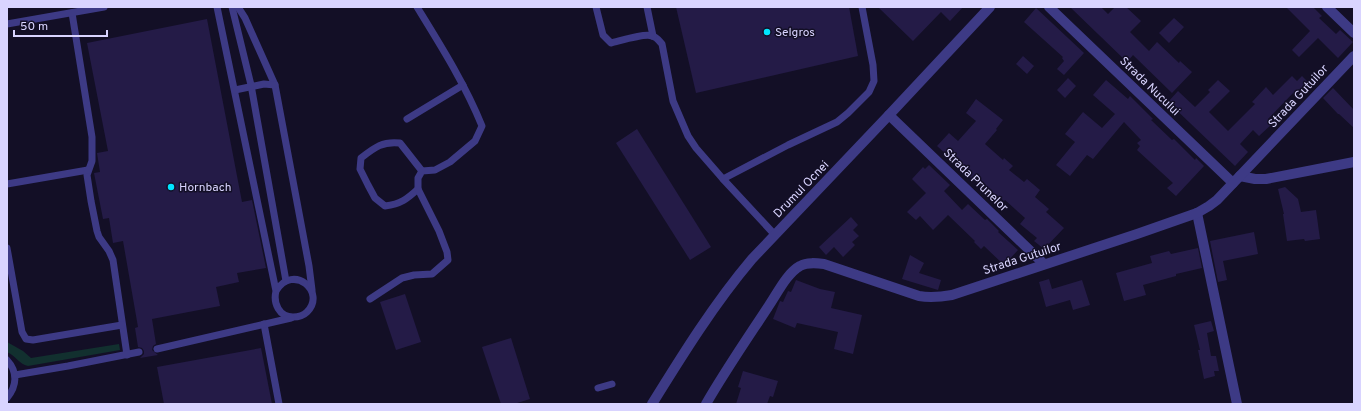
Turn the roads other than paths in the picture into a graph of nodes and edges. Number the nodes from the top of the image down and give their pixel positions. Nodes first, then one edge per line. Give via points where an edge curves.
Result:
1 (104, 7) edge
2 (217, 7) edge
3 (232, 7) edge
4 (238, 7) edge
5 (417, 7) edge
6 (596, 7) edge
7 (647, 7) edge
8 (862, 7) edge
9 (990, 7) edge
10 (1049, 7) edge
11 (1327, 7) edge
12 (72, 13) junction
13 (7, 24) edge
14 (1354, 33) edge
15 (653, 36) junction
16 (1354, 56) edge
17 (275, 85) junction
18 (463, 85) junction
19 (252, 86) junction
20 (235, 90) junction
21 (890, 115) junction
22 (407, 119) dead end
23 (1354, 162) edge
24 (88, 170) junction
25 (422, 171) junction
26 (723, 179) junction
27 (1237, 180) junction
28 (7, 184) edge
29 (418, 189) junction
30 (1197, 213) junction
31 (775, 235) junction
32 (7, 248) edge
33 (1044, 264) junction
34 (286, 281) junction
35 (276, 291) junction
36 (312, 292) junction
37 (370, 299) dead end
38 (292, 318) junction
39 (266, 323) junction
40 (122, 325) junction
41 (157, 349) dead end
42 (139, 352) dead end
43 (127, 355) junction
44 (7, 360) edge
45 (15, 375) junction
46 (612, 384) dead end
47 (598, 388) dead end
48 (7, 398) edge
49 (279, 404) edge
50 (652, 404) edge
51 (706, 404) edge
52 (1237, 404) edge

1 - 12 lane
2 - 20 lane
3 - 19 lane
4 - 17 lane
5 - 18 lane
6 - 15 lane via 603,35 611,43 645,35
7 - 15 lane
8 - 26 lane via 873,65 874,81 869,92 837,122
9 - 21 street, Drumul Ocnei
10 - 27 street, Strada Nucului
11 - 14 street
12 - 13 lane
12 - 24 lane via 92,137 92,161
15 - 26 lane via 662,44 673,101 688,136
16 - 27 street, Strada Gutuilor
17 - 19 lane
17 - 36 lane
18 - 22 lane
18 - 25 lane via 482,126 475,141 450,162 435,170
19 - 20 lane
19 - 34 lane
20 - 35 lane
21 - 31 street, Drumul Ocnei
21 - 33 street, Strada Prunelor
23 - 27 street via 1266,179
24 - 28 lane
24 - 40 lane via 95,226 111,256
25 - 29 lane via 418,178
25 - 29 lane via 400,144 389,142 374,148 361,158 360,169 375,198 385,206 396,205
26 - 31 lane
27 - 30 street, Strada Gutuilor via 1209,206
29 - 37 lane via 439,231 448,260 432,274 402,278
30 - 33 street, Strada Gutuilor
30 - 52 street
31 - 50 street, Drumul Ocnei via 731,285 696,333
32 - 40 lane via 22,332 26,339
33 - 51 street, Strada Gutuilor via 952,295 931,298 824,264 808,263 800,266 784,283
34 - 35 lane
34 - 36 lane via 296,279 308,286
35 - 38 lane via 274,298 278,310
36 - 38 lane via 312,305 309,310
38 - 39 lane
39 - 41 lane
39 - 49 lane
40 - 43 lane
42 - 43 lane
43 - 45 lane
44 - 45 lane
45 - 48 lane via 14,387
46 - 47 lane

